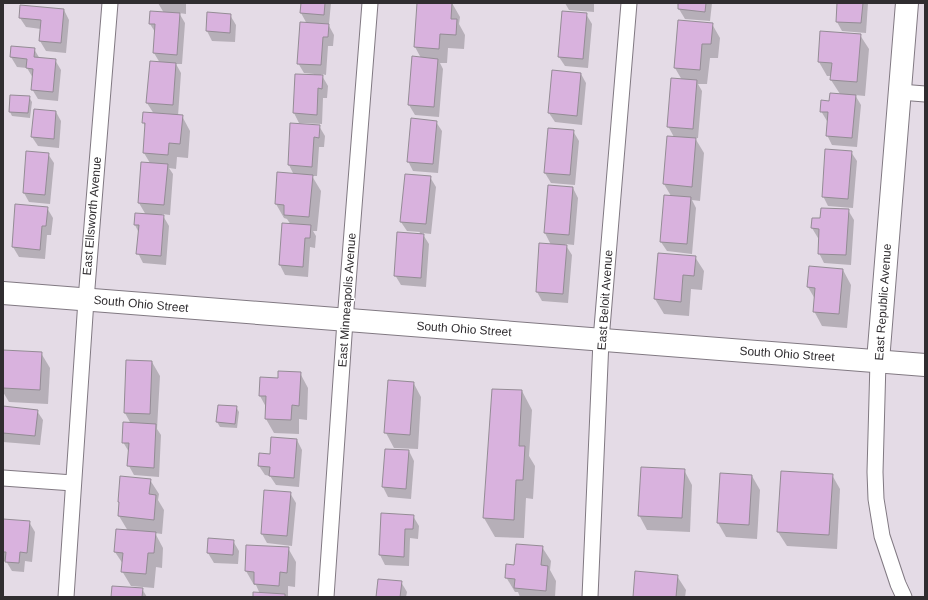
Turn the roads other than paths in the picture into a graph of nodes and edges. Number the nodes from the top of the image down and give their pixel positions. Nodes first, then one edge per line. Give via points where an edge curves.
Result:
1 (110, 3) edge
2 (370, 3) edge
3 (629, 3) edge
4 (907, 3) edge
5 (900, 92) junction
6 (925, 94) edge
7 (3, 293) edge
8 (86, 300) junction
9 (345, 320) junction
10 (601, 340) junction
11 (878, 361) junction
12 (925, 365) edge
13 (3, 478) edge
14 (73, 483) junction
15 (66, 597) edge
16 (326, 597) edge
17 (590, 597) edge
18 (904, 597) edge

1 - 8 street, East Ellsworth Avenue
2 - 9 street, East Minneapolis Avenue
3 - 10 street, East Beloit Avenue
4 - 5 main road, East Republic Avenue
5 - 6 street
5 - 11 main road, East Republic Avenue
7 - 8 main road, South Ohio Street
8 - 9 main road, South Ohio Street
8 - 14 street, East Ellsworth Avenue
9 - 10 main road, South Ohio Street
9 - 16 street, East Minneapolis Avenue
10 - 11 main road, South Ohio Street
10 - 17 street, East Beloit Avenue
11 - 12 main road, South Ohio Street
11 - 18 street, East Republic Avenue via 876,499 882,536
13 - 14 street
14 - 15 street, East Ellsworth Avenue

